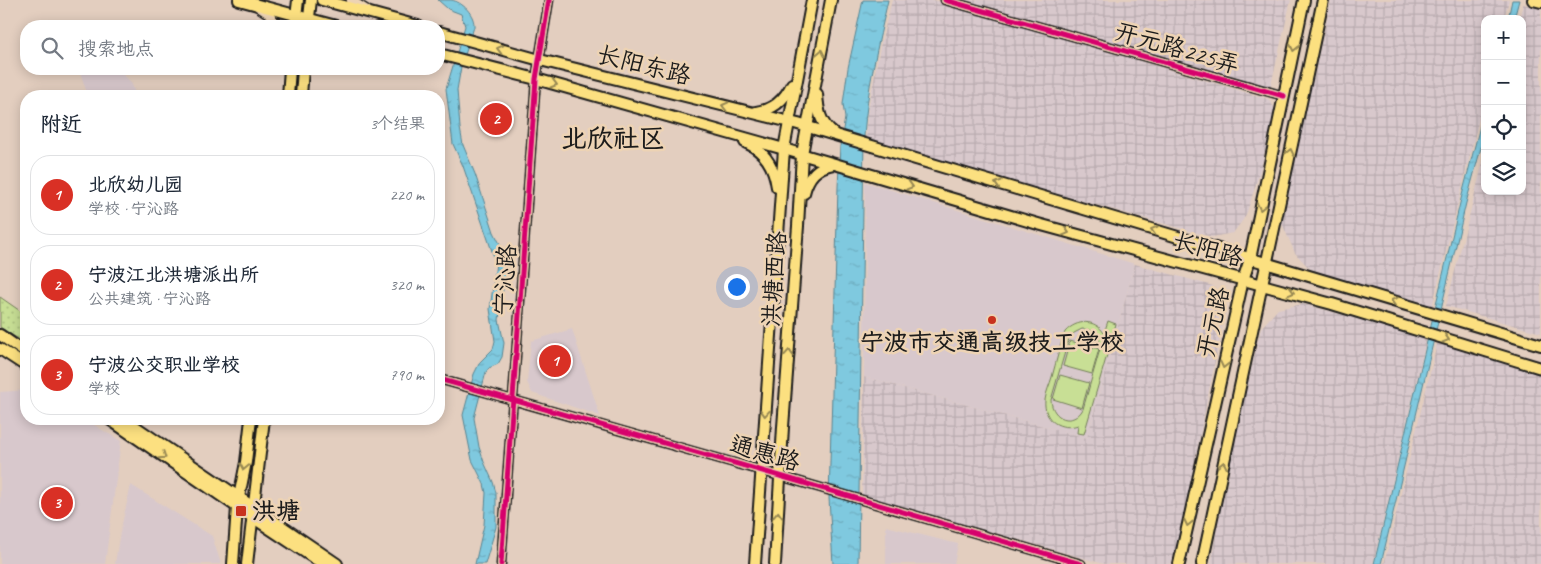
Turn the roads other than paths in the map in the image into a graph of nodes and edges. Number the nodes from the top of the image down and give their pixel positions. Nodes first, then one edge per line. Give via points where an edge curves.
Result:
1 (239, 0) edge
2 (298, 0) edge
3 (311, 0) edge
4 (322, 0) edge
5 (351, 0) edge
6 (549, 0) edge
7 (812, 0) edge
8 (831, 0) edge
9 (945, 0) edge
10 (1304, 0) edge
11 (1323, 0) edge
12 (1533, 0) edge
13 (1541, 2) edge
14 (252, 4) junction
15 (372, 14) junction
16 (296, 15) junction
17 (274, 20) edge
18 (296, 20) edge
19 (304, 20) edge
20 (308, 20) edge
21 (395, 20) edge
22 (445, 34) edge
23 (445, 56) edge
24 (540, 60) junction
25 (798, 72) junction
26 (290, 75) edge
27 (303, 75) edge
28 (817, 75) junction
29 (536, 79) junction
30 (288, 90) edge
31 (301, 90) edge
32 (1284, 96) junction
33 (751, 112) junction
34 (788, 122) junction
35 (807, 127) junction
36 (714, 129) junction
37 (838, 136) junction
38 (784, 149) junction
39 (802, 154) junction
40 (836, 164) junction
41 (779, 211) junction
42 (799, 214) junction
43 (1250, 259) junction
44 (1265, 263) junction
45 (1243, 280) junction
46 (1261, 284) junction
47 (0, 335) edge
48 (1541, 345) edge
49 (0, 349) edge
50 (20, 349) edge
51 (20, 362) edge
52 (1541, 368) edge
53 (445, 381) edge
54 (514, 399) junction
55 (118, 425) edge
56 (132, 425) edge
57 (250, 425) edge
58 (263, 425) edge
59 (761, 470) junction
60 (780, 476) junction
61 (238, 502) junction
62 (252, 512) junction
63 (232, 564) edge
64 (247, 564) edge
65 (323, 564) edge
66 (337, 564) edge
67 (501, 564) edge
68 (755, 564) edge
69 (775, 564) edge
70 (1080, 564) edge
71 (1179, 564) edge
72 (1202, 564) edge

1 - 14 main road
2 - 16 main road
3 - 20 main road
4 - 15 main road
5 - 15 street
6 - 24 street, 宁沁路
7 - 25 main road, 洪塘西路
28 -> 8 main road, 洪塘西路
9 - 32 street, 开元路225弄
10 -> 32 main road, 开元路
44 -> 11 main road, 开元路
12 - 13 main road
14 - 16 main road
14 - 17 street
15 - 21 main road
16 - 18 main road
16 - 19 main road
24 -> 22 main road, 长阳东路
23 - 29 main road, 长阳东路
24 - 29 street, 宁沁路
33 -> 24 main road, 长阳东路
25 - 33 main road via 783,99 767,110
25 - 34 main road, 洪塘西路
26 - 30 main road
27 - 31 main road
28 - 35 main road, 洪塘西路
28 - 37 main road via 820,116 826,128
29 -> 36 main road, 长阳东路
29 - 54 street, 宁沁路
32 -> 43 main road, 开元路
33 - 34 main road, 长阳东路
34 - 35 main road, 长阳东路
34 - 38 main road, 洪塘西路
35 - 37 main road, 长阳东路
35 - 39 main road, 洪塘西路
36 - 38 main road, 长阳东路
36 - 41 main road via 749,144 766,156 775,176
43 -> 37 main road, 长阳路
38 - 39 main road, 长阳东路
38 - 41 main road, 洪塘西路
39 - 40 main road, 长阳东路
39 - 42 main road, 洪塘西路
40 - 42 main road via 819,168 809,178
40 -> 45 main road, 长阳路
41 -> 59 main road, 洪塘西路
60 -> 42 main road, 洪塘西路
43 - 44 main road, 长阳路
43 - 45 main road, 开元路
44 - 46 main road, 开元路
48 -> 44 main road, 长阳路
45 - 46 main road, 长阳路
45 -> 71 main road, 开元路
46 -> 52 main road, 长阳路
72 -> 46 main road, 开元路
47 - 50 main road
49 - 51 main road
53 - 54 street, 通惠路
54 - 59 street, 通惠路
54 - 67 street, 宁沁路
55 -> 61 main road
56 - 61 main road
57 -> 61 main road
58 - 62 main road
59 - 60 street, 通惠路
59 - 68 main road, 洪塘西路
69 -> 60 main road, 洪塘西路
60 - 70 street, 通惠路
61 - 62 main road
61 - 63 main road
62 - 64 main road
62 - 65 main road
62 - 66 main road

